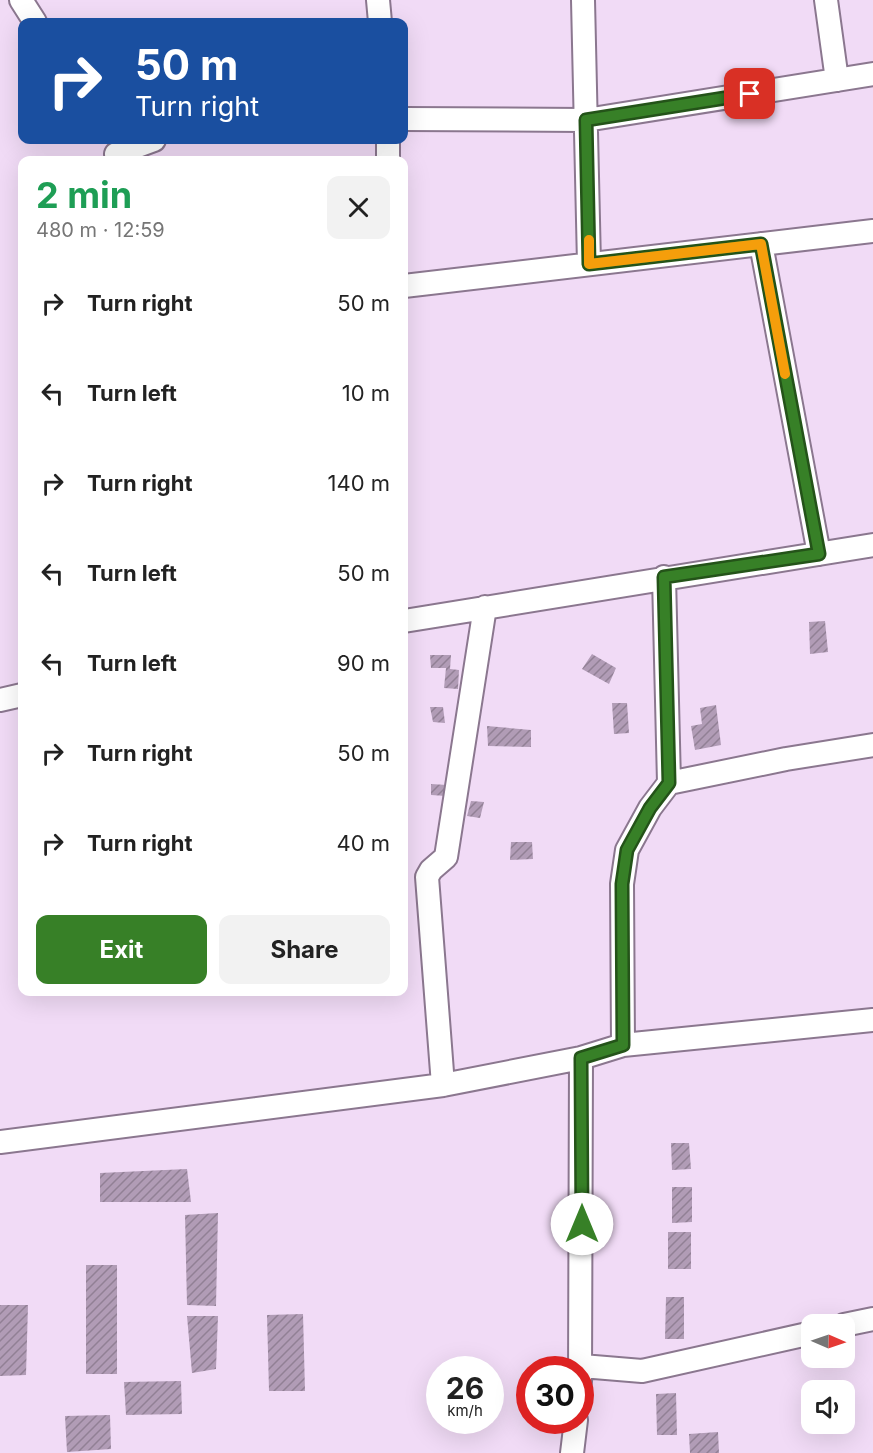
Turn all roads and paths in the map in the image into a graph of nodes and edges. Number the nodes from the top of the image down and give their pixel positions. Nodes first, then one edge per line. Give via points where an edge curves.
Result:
1 (21, 0) edge
2 (378, 0) edge
3 (583, 0) edge
4 (826, 0) edge
5 (32, 18) edge
6 (380, 18) edge
7 (873, 74) edge
8 (837, 80) junction
9 (408, 118) edge
10 (586, 120) junction
11 (141, 144) edge
12 (115, 152) edge
13 (873, 231) edge
14 (761, 244) junction
15 (589, 264) junction
16 (408, 286) edge
17 (873, 545) edge
18 (819, 554) junction
19 (664, 577) junction
20 (485, 608) junction
21 (408, 620) edge
22 (18, 696) edge
23 (0, 700) edge
24 (873, 745) edge
25 (669, 783) junction
26 (873, 1020) edge
27 (623, 1045) junction
28 (581, 1058) junction
29 (443, 1085) junction
30 (0, 1142) edge
31 (873, 1319) edge
32 (855, 1323) edge
33 (801, 1335) edge
34 (581, 1356) edge
35 (594, 1373) edge
36 (574, 1434) edge
37 (572, 1453) edge

1 - 5 street
2 - 6 street
3 - 10 street
4 - 8 street
7 - 8 street
8 - 10 street
9 - 10 street
10 - 15 street
11 - 12 street
13 - 14 street
14 - 15 street
14 - 18 street
15 - 16 street
17 - 18 street
18 - 19 street
19 - 20 street
19 - 25 street
20 - 21 street
20 - 29 street via 446,858 427,878
22 - 23 street
24 - 25 street
25 - 27 street via 627,850 622,884
26 - 27 street
27 - 28 street
28 - 29 street
28 - 34 street
29 - 30 street
31 - 32 street
33 - 35 street via 642,1371
36 - 37 street

